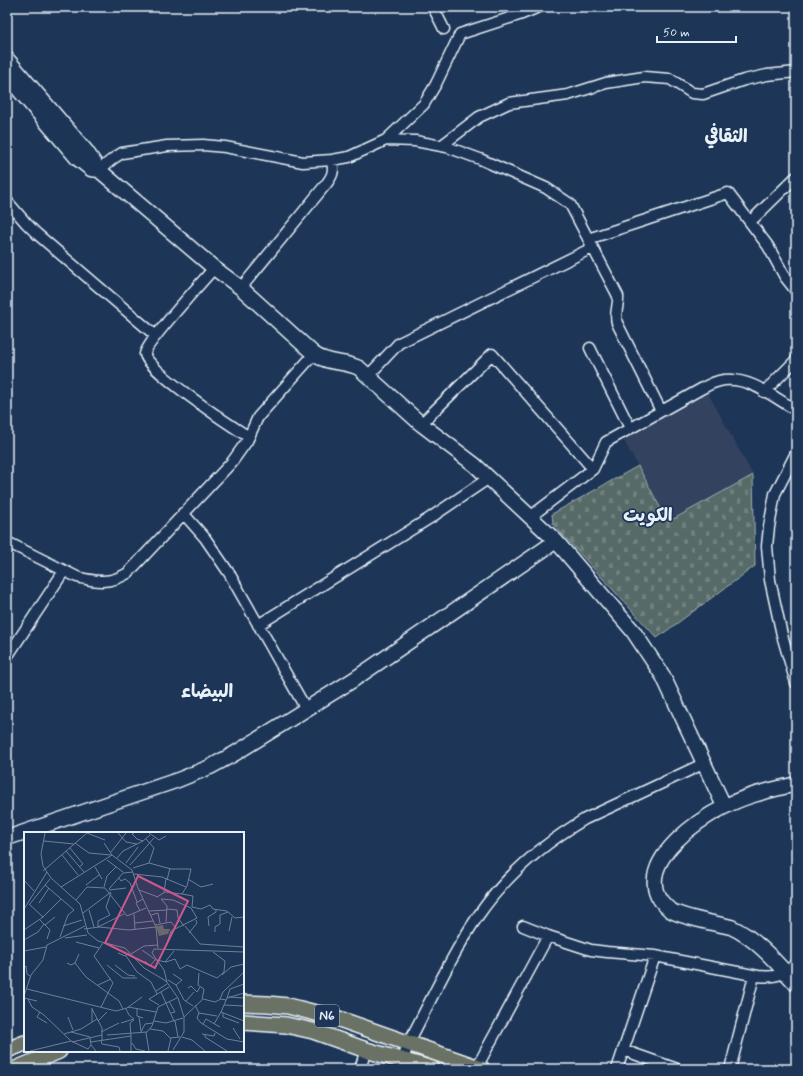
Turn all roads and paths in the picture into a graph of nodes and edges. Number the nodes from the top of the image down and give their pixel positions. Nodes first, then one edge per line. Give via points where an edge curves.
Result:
1 (433, 7) edge
2 (539, 7) edge
3 (444, 29) dead end
4 (7, 59) edge
5 (796, 72) edge
6 (7, 76) edge
7 (386, 140) junction
8 (441, 146) junction
9 (332, 160) junction
10 (99, 170) junction
11 (796, 177) edge
12 (7, 201) edge
13 (750, 222) junction
14 (590, 244) junction
15 (214, 268) junction
16 (241, 288) junction
17 (796, 291) edge
18 (156, 336) junction
19 (590, 348) dead end
20 (314, 354) junction
21 (796, 360) edge
22 (368, 376) junction
23 (764, 392) junction
24 (796, 410) edge
25 (661, 411) junction
26 (421, 424) junction
27 (630, 428) junction
28 (249, 437) junction
29 (796, 453) edge
30 (593, 469) junction
31 (489, 478) junction
32 (183, 513) junction
33 (530, 517) junction
34 (7, 542) edge
35 (556, 542) junction
36 (64, 571) junction
37 (258, 625) junction
38 (7, 657) edge
39 (796, 682) edge
40 (306, 709) junction
41 (705, 763) junction
42 (796, 784) edge
43 (724, 806) junction
44 (24, 832) edge
45 (24, 832) edge
46 (7, 838) edge
47 (523, 926) dead end
48 (548, 936) junction
49 (655, 956) junction
50 (791, 968) edge
51 (754, 976) junction
52 (796, 984) edge
53 (244, 1003) edge
54 (244, 1022) edge
55 (24, 1043) edge
56 (408, 1044) junction
57 (7, 1050) edge
58 (366, 1050) junction
59 (623, 1050) junction
60 (57, 1052) edge
61 (403, 1060) junction
62 (479, 1068) edge
63 (16, 1069) edge
64 (360, 1069) edge
65 (432, 1069) edge
66 (617, 1069) edge
67 (677, 1069) edge
68 (730, 1069) edge

1 - 3 street
2 - 7 street via 460,34 424,104
4 - 10 street via 86,151
5 - 8 street via 744,80 703,94 692,93 670,79 644,77 606,83 568,95 509,103 479,117
6 - 10 street via 77,158 91,168
7 - 8 street via 415,141
7 - 9 street via 349,157
8 - 14 street via 480,159 546,188 570,204
9 - 10 street via 303,162 225,147 167,146 122,153
9 - 16 street via 333,175
10 - 15 street
11 - 13 street
12 - 18 street via 37,234
13 - 14 street via 728,193
13 - 17 street
14 - 22 street via 399,344
14 - 25 street via 618,296 615,317 617,323
15 - 16 street
15 - 18 street
16 - 20 street
18 - 28 street via 144,355 152,366 192,398
19 - 27 street
20 - 22 street via 320,359 351,364
20 - 28 street via 264,409
21 - 23 street
22 - 26 street
23 - 24 street
23 - 25 street via 748,383 725,380 714,382
25 - 27 street
26 - 30 street via 492,354
26 - 31 street
27 - 30 street via 606,442
28 - 32 street via 232,462
29 - 39 street via 776,494 768,527 767,546 770,580
30 - 33 street
31 - 33 street
31 - 37 street via 430,518
32 - 36 street via 134,568 119,578 109,582 87,580
32 - 37 street via 205,538 229,573
33 - 35 street
34 - 36 street
35 - 40 street
35 - 41 street via 633,632 663,676
36 - 38 street
37 - 40 street
40 - 45 street via 234,754 195,773
41 - 43 street
41 - 56 street via 585,819 526,861 501,887 472,925
42 - 43 street
43 - 50 street via 685,833 661,859 654,879 658,896 671,910 679,914 741,931
44 - 46 street
47 - 48 street
48 - 49 street via 599,951
48 - 62 street
49 - 51 street
49 - 59 street
50 - 51 street via 778,976
50 - 52 street
51 - 68 street
53 - 56 main road, N6 via 288,1006 314,1012
54 - 58 main road, N6 via 286,1025 313,1031
55 - 57 main road
56 - 61 street
56 - 62 main road
58 - 61 main road, N6
58 - 64 street
59 - 66 street
59 - 67 street
60 - 63 main road
61 - 65 main road

